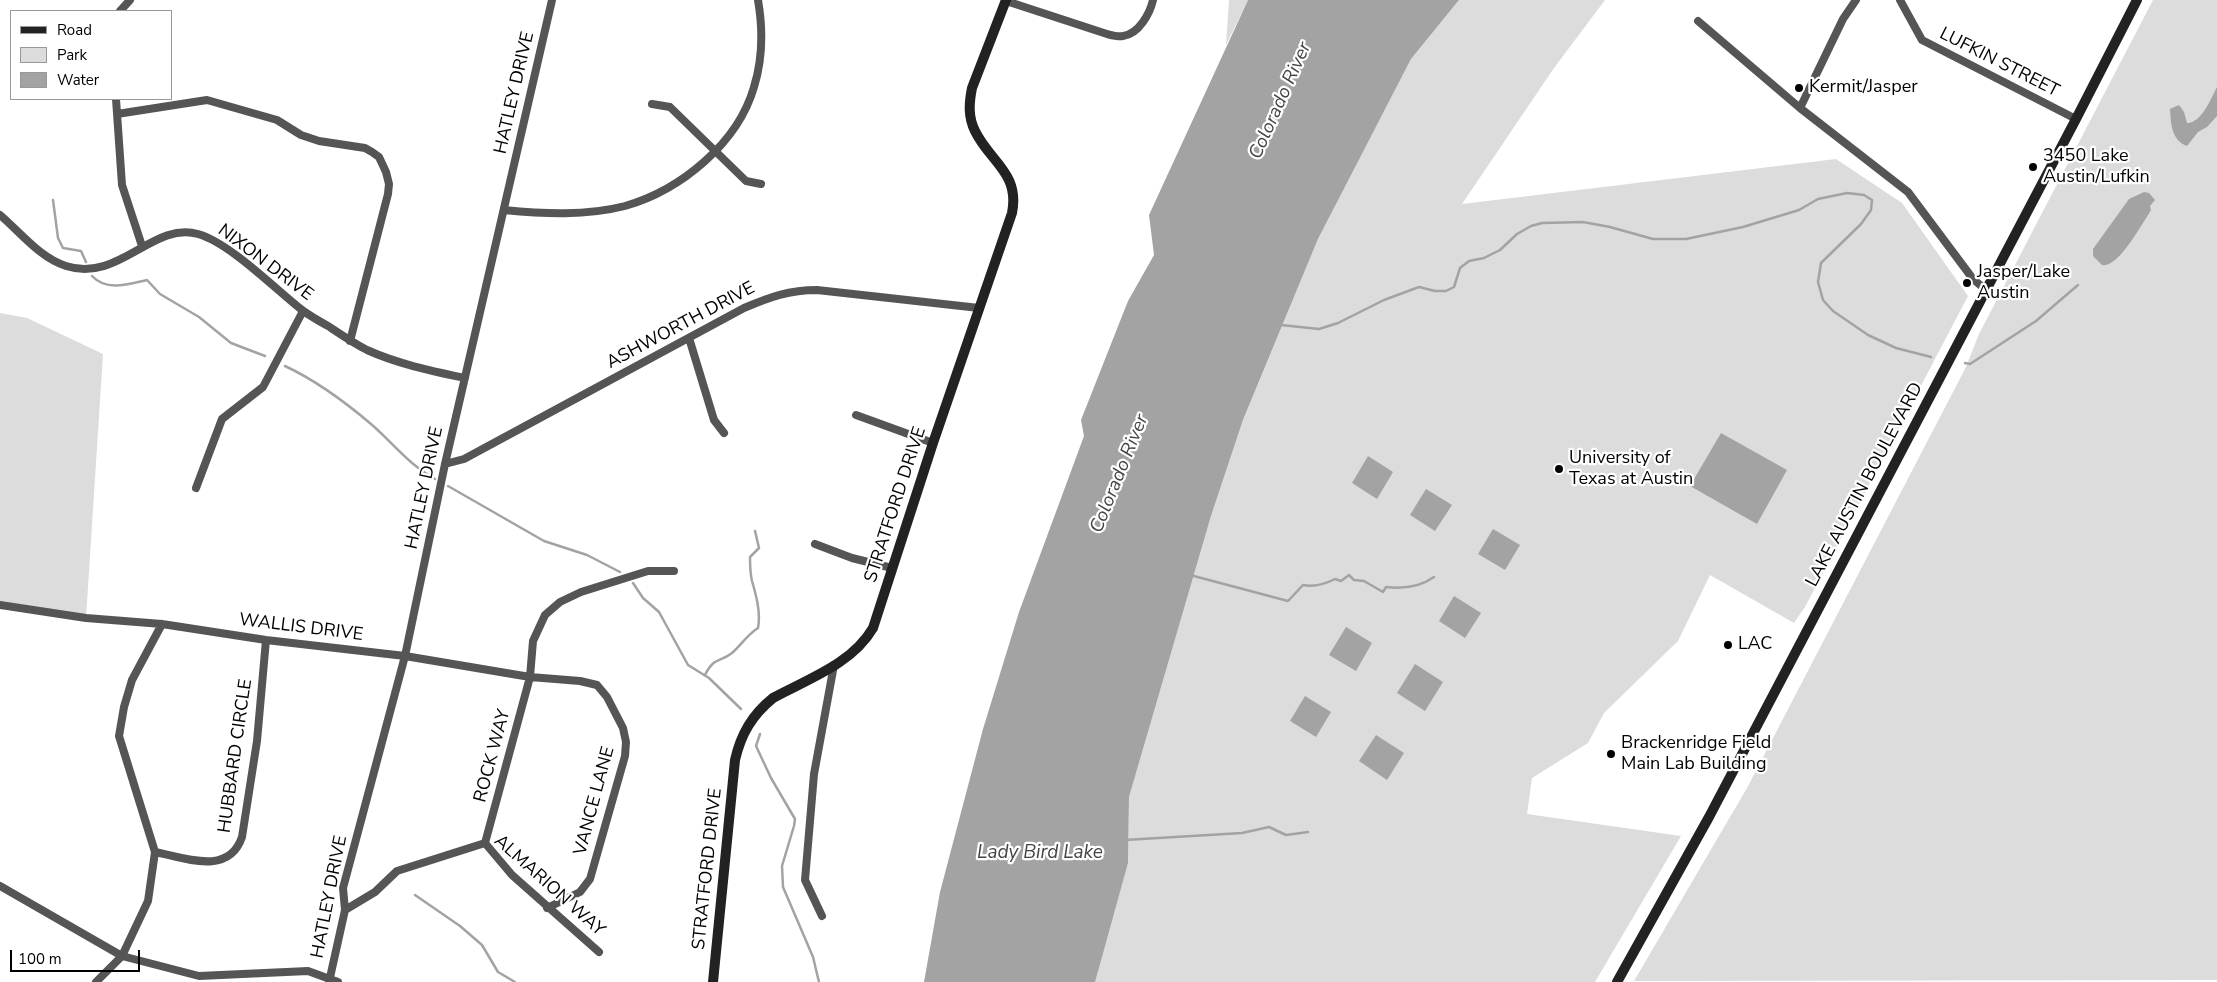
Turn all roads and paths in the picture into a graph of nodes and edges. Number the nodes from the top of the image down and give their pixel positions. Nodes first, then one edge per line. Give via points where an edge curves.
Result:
1 (130, 0) edge
2 (552, 0) edge
3 (758, 0) edge
4 (1153, 0) edge
5 (1856, 0) edge
6 (1900, 0) edge
7 (2137, 0) edge
8 (1006, 1) edge
9 (121, 10) edge
10 (1698, 21) dead end
11 (116, 100) edge
12 (652, 104) dead end
13 (1800, 108) junction
14 (117, 114) junction
15 (2076, 119) junction
16 (716, 151) junction
17 (761, 184) dead end
18 (504, 210) junction
19 (0, 216) edge
20 (142, 246) junction
21 (1986, 290) junction
22 (979, 308) junction
23 (303, 311) junction
24 (690, 338) junction
25 (350, 340) junction
26 (465, 378) junction
27 (856, 415) dead end
28 (724, 433) dead end
29 (933, 443) junction
30 (445, 464) junction
31 (196, 488) dead end
32 (815, 544) dead end
33 (892, 568) junction
34 (674, 571) dead end
35 (0, 605) edge
36 (162, 624) junction
37 (266, 640) junction
38 (404, 656) junction
39 (834, 665) junction
40 (530, 677) junction
41 (597, 685) joint
42 (485, 843) junction
43 (155, 852) junction
44 (0, 886) edge
45 (547, 908) junction
46 (344, 910) junction
47 (822, 916) dead end
48 (599, 952) dead end
49 (122, 956) junction
50 (329, 981) edge
51 (96, 982) edge
52 (338, 982) edge
53 (713, 982) edge
54 (1617, 982) edge

1 - 9 street
2 - 18 street, HATLEY DRIVE
3 - 16 street via 762,23 754,88 738,123
4 - 8 street via 1150,11 1133,31 1123,36 1107,34
5 - 13 street via 1843,19
6 - 15 street, LUFKIN STREET via 1922,40
7 - 15 street, LAKE AUSTIN BOULEVARD
8 - 22 street, STRATFORD DRIVE via 972,88 970,102 974,129 1004,170 1014,192 1012,213
10 - 13 street
11 - 14 street
12 - 16 street via 670,108
13 - 21 street via 1908,192 1971,277
14 - 20 street via 122,185
14 - 25 street via 207,100 277,120 301,135 319,141 365,148 379,157 389,184 388,194
15 - 21 street, LAKE AUSTIN BOULEVARD
16 - 17 street via 746,181
16 - 18 street via 685,177 660,192 626,205 595,212 542,214
18 - 26 street, HATLEY DRIVE
19 - 20 street, NIXON DRIVE via 42,253 66,266 92,270 119,262
20 - 23 street, NIXON DRIVE via 180,233 198,233 221,245
21 - 54 street, LAKE AUSTIN BOULEVARD via 1709,817
22 - 24 street, ASHWORTH DRIVE via 796,290 744,308
22 - 29 street, STRATFORD DRIVE
23 - 25 street, NIXON DRIVE
23 - 31 street via 263,387 222,419
24 - 28 street via 714,420
24 - 30 street, ASHWORTH DRIVE via 464,459
25 - 26 street, NIXON DRIVE via 410,366
26 - 30 street, HATLEY DRIVE
27 - 29 street
29 - 33 street, STRATFORD DRIVE
30 - 38 street, HATLEY DRIVE
32 - 33 street
33 - 39 street, STRATFORD DRIVE via 874,628 866,640
34 - 40 street, ROCK WAY via 648,571 580,592 560,602 545,615 534,641
35 - 36 street, WALLIS DRIVE via 86,618
36 - 37 street, WALLIS DRIVE
36 - 43 street via 132,680 119,736
37 - 38 street, WALLIS DRIVE
37 - 43 street, HUBBARD CIRCLE via 257,741 238,848 230,857 206,862
38 - 40 street, WALLIS DRIVE
38 - 46 street, HATLEY DRIVE via 343,888
39 - 47 street via 814,774 805,880
39 - 53 street, STRATFORD DRIVE via 773,698 755,715 741,738 735,760
40 - 41 street, WALLIS DRIVE
40 - 42 street, ROCK WAY
41 - 45 street, VANCE LANE via 623,728 625,756 590,879 580,892
42 - 45 street, ALMARION WAY via 512,875
42 - 46 street, ALMARION WAY via 397,871 375,892
43 - 49 street via 148,901
44 - 49 street
45 - 48 street, ALMARION WAY
46 - 50 street, HATLEY DRIVE
49 - 50 street via 199,976 308,971
49 - 51 street
50 - 52 street

